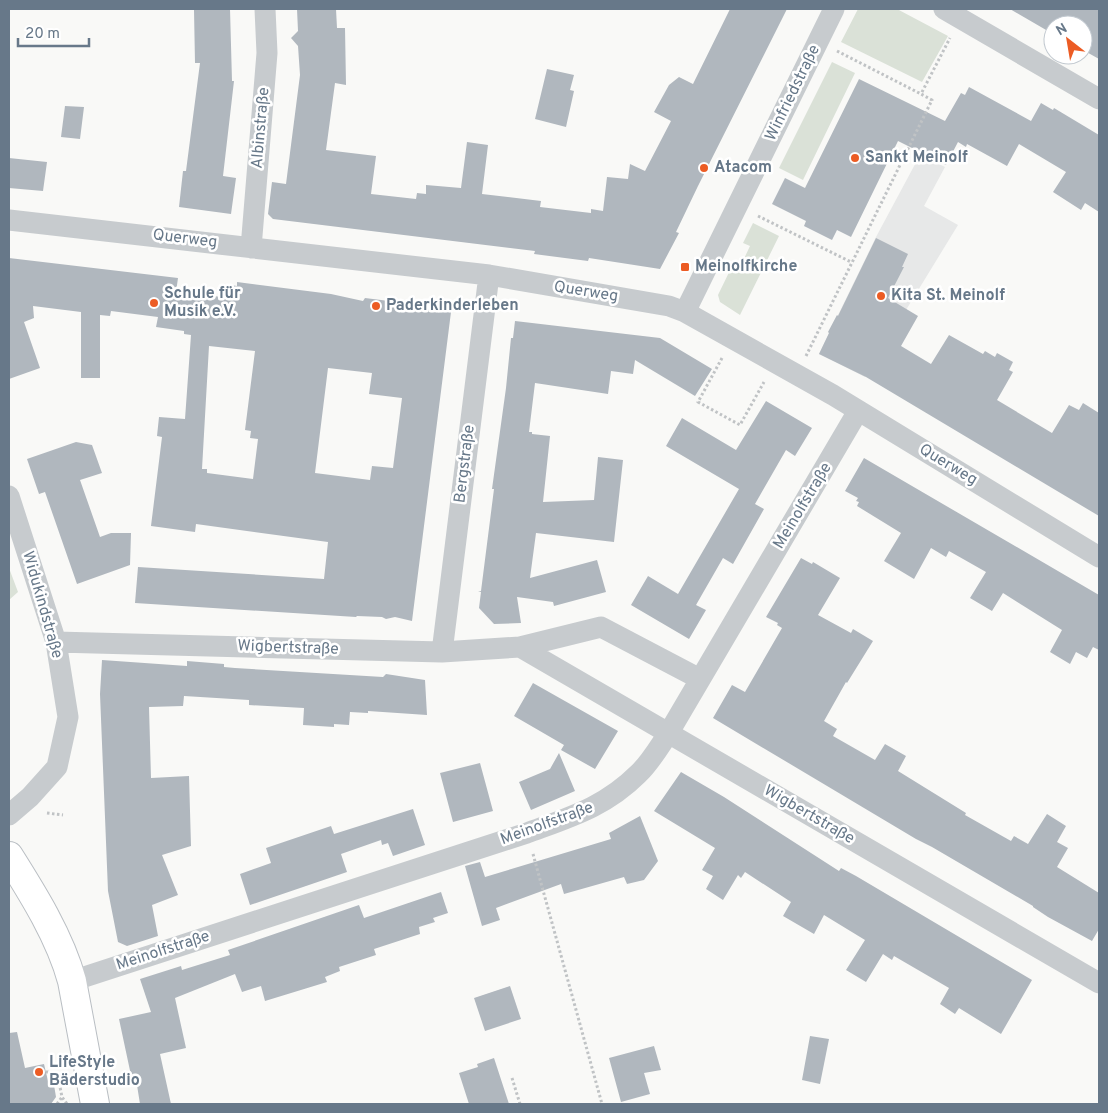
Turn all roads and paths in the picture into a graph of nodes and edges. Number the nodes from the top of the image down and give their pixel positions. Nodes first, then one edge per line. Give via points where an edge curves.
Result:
1 (266, 9) edge
2 (834, 9) edge
3 (944, 9) edge
4 (954, 30) dead end
5 (818, 42) junction
6 (921, 94) junction
7 (1099, 99) edge
8 (9, 220) edge
9 (780, 227) dead end
10 (251, 248) junction
11 (851, 262) junction
12 (489, 275) junction
13 (685, 312) junction
14 (727, 350) dead end
15 (803, 361) dead end
16 (768, 375) dead end
17 (858, 411) junction
18 (9, 496) edge
19 (1099, 557) edge
20 (56, 642) junction
21 (520, 647) junction
22 (442, 652) junction
23 (700, 679) junction
24 (668, 734) junction
25 (9, 815) edge
26 (527, 833) junction
27 (9, 856) edge
28 (72, 981) junction
29 (1099, 983) edge
30 (46, 1072) dead end
31 (512, 1078) dead end
32 (66, 1088) dead end
33 (61, 1089) junction
34 (55, 1090) dead end
35 (62, 1097) junction
36 (57, 1104) edge
37 (67, 1104) edge
38 (95, 1104) edge
39 (520, 1104) edge
40 (602, 1104) edge

1 - 10 street, Albinstraße via 267,52
2 - 5 street, Winfriedstraße
3 - 7 street
4 - 6 path
5 - 6 path
5 - 13 street, Winfriedstraße
6 - 11 path via 932,100
8 - 10 street, Querweg
9 - 11 path
10 - 12 street, Querweg
11 - 15 path
12 - 13 street, Querweg via 669,306
12 - 22 street, Bergstraße
13 - 17 street, Querweg
14 - 16 path via 698,402 740,425
17 - 19 street, Querweg
17 - 23 street, Meinolfstraße
18 - 20 street, Widukindstraße
20 - 22 street, Wigbertstraße
20 - 25 street, Widukindstraße via 68,717 57,767
21 - 22 street, Wigbertstraße
21 - 23 street, Wigbertstraße via 601,627
21 - 24 street, Wigbertstraße
23 - 24 street, Meinolfstraße
24 - 26 street, Meinolfstraße via 640,773 611,797 580,814
24 - 29 street, Wigbertstraße
26 - 28 street, Meinolfstraße
26 - 40 path
27 - 28 main road via 40,908 68,964
28 - 38 main road
30 - 33 path via 51,1072
31 - 39 path
32 - 33 path
33 - 34 path
33 - 35 path
35 - 36 path
35 - 37 path

